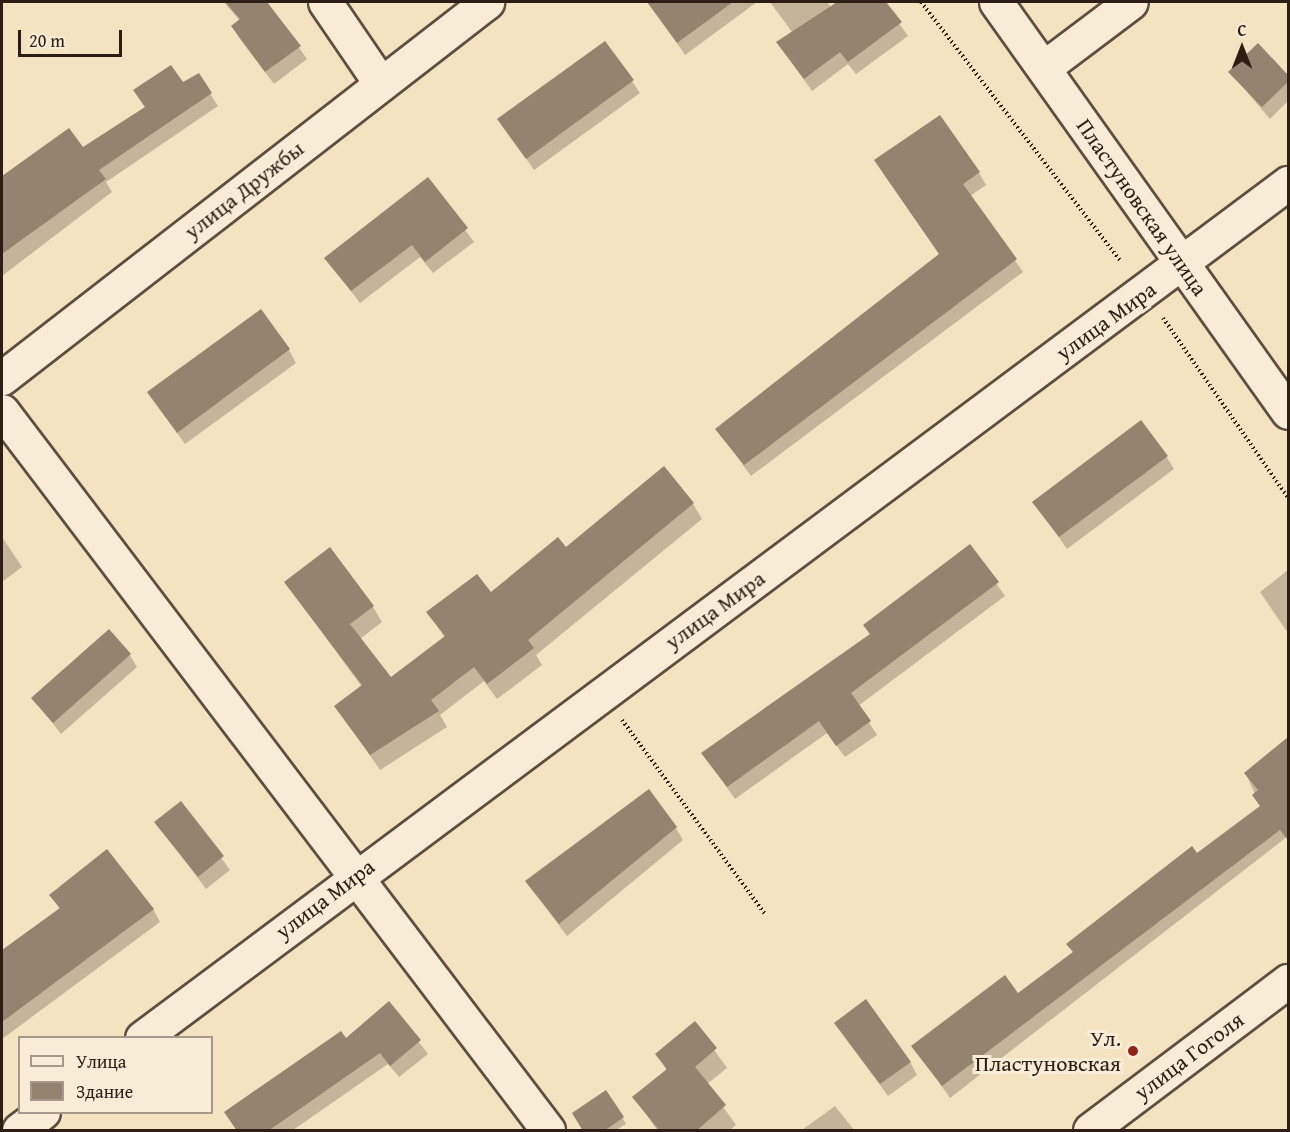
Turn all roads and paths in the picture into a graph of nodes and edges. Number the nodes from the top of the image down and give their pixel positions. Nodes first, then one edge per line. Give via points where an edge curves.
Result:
1 (325, 2) edge
2 (487, 2) edge
3 (921, 2) edge
4 (996, 2) edge
5 (1131, 2) edge
6 (1046, 66) junction
7 (381, 84) junction
8 (1288, 183) edge
9 (1121, 262) dead end
10 (1182, 265) junction
11 (1163, 317) dead end
12 (2, 378) edge
13 (2, 411) edge
14 (1288, 412) edge
15 (1288, 498) edge
16 (602, 693) junction
17 (356, 876) junction
18 (766, 915) dead end
19 (1288, 981) edge
20 (145, 1036) edge
21 (42, 1114) edge
22 (19, 1131) edge
23 (548, 1131) edge
24 (1090, 1131) edge

1 - 7 street
2 - 7 street, улица Дружбы
3 - 9 path
4 - 6 street, Пластуновская улица
5 - 6 street
6 - 10 street, Пластуновская улица
7 - 12 street, улица Дружбы
8 - 10 street, улица Мира
10 - 14 street, Пластуновская улица
10 - 16 street, улица Мира
11 - 15 path
13 - 17 street
16 - 17 street, улица Мира
16 - 18 path
17 - 20 street, улица Мира
17 - 23 street
19 - 24 street, улица Гоголя
21 - 22 street

